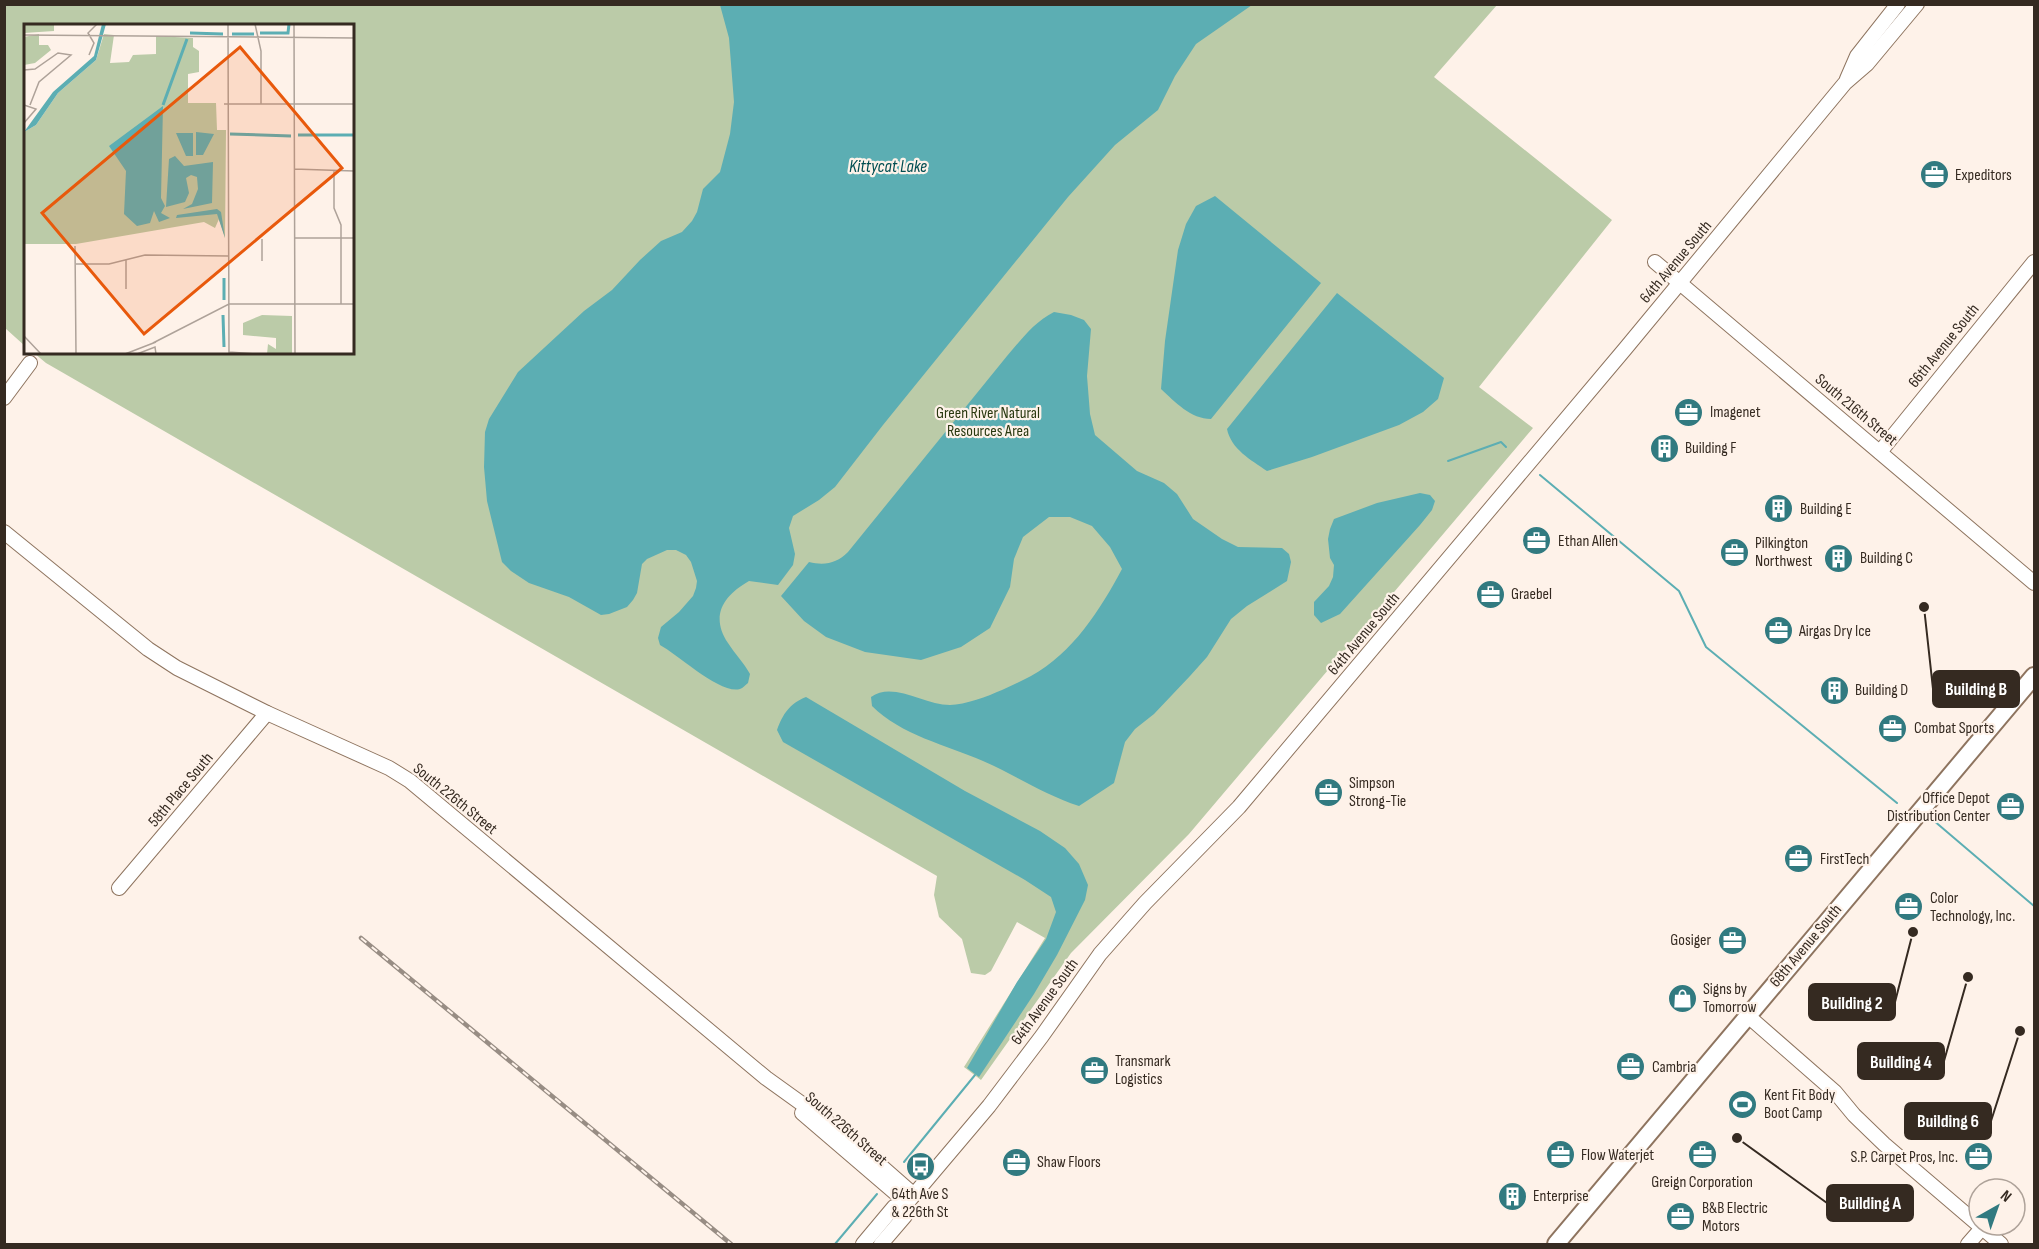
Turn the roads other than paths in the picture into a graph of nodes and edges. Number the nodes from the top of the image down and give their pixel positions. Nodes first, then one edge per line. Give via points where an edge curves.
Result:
1 (1898, 4) edge
2 (1917, 4) edge
3 (1845, 83) junction
4 (1655, 262) dead end
5 (2034, 262) edge
6 (1680, 284) junction
7 (30, 363) dead end
8 (4, 398) edge
9 (1880, 452) junction
10 (4, 532) edge
11 (2034, 583) edge
12 (2034, 676) edge
13 (267, 713) junction
14 (119, 888) dead end
15 (1748, 1016) junction
16 (911, 1199) junction
17 (1967, 1215) edge
18 (863, 1245) edge
19 (881, 1245) edge
20 (1556, 1245) edge

1 - 3 street, 64th Avenue South via 1857,56
2 - 3 street, 64th Avenue South via 1867,64
3 - 6 street, 64th Avenue South
4 - 6 street, South 216th Street
5 - 9 street, 66th Avenue South
6 - 9 street, South 216th Street
6 - 16 street, 64th Avenue South via 1246,798 1100,954 989,1106
7 - 8 street
9 - 11 street, South 216th Street
10 - 13 street, South 226th Street via 148,649
12 - 15 main road, 68th Avenue South
13 - 14 street, 58th Place South
13 - 16 street, South 226th Street via 410,781 766,1078 848,1137
15 - 17 street via 1835,1092 1884,1144
15 - 20 main road, 68th Avenue South
16 - 18 street, 64th Avenue South via 894,1207
16 - 19 street, 64th Avenue South via 905,1216

